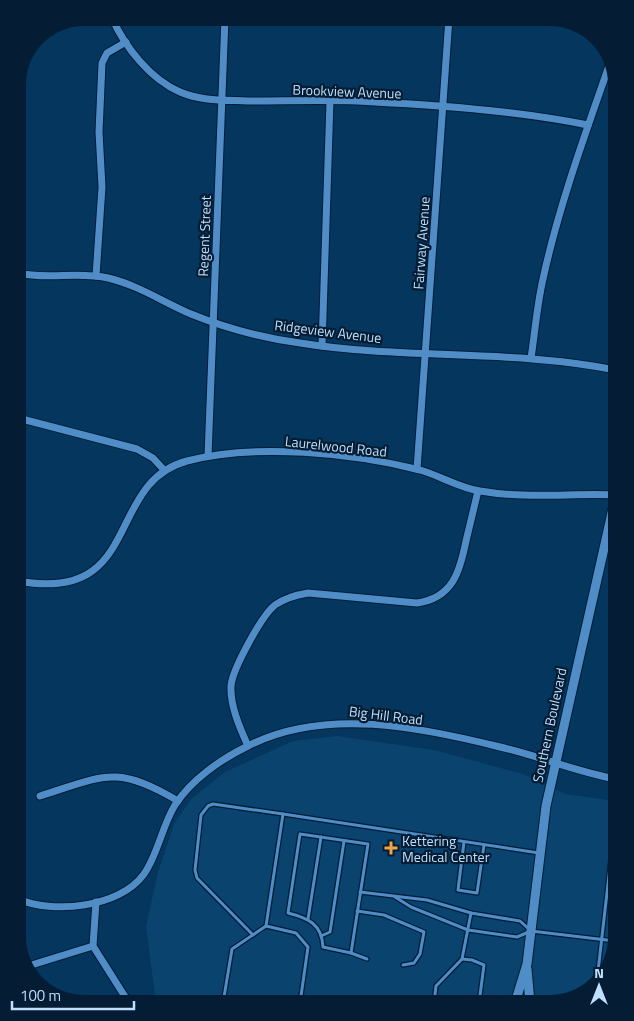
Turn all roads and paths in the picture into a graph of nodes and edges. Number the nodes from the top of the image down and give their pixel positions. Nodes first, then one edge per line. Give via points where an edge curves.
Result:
1 (117, 26) edge
2 (225, 26) edge
3 (449, 26) edge
4 (126, 42) junction
5 (607, 72) edge
6 (222, 100) junction
7 (330, 101) junction
8 (444, 108) junction
9 (588, 125) junction
10 (26, 274) edge
11 (96, 276) junction
12 (214, 322) junction
13 (322, 346) junction
14 (426, 354) junction
15 (531, 358) junction
16 (608, 368) edge
17 (26, 420) edge
18 (208, 456) junction
19 (416, 469) junction
20 (164, 471) junction
21 (478, 491) junction
22 (608, 495) edge
23 (608, 530) edge
24 (26, 582) edge
25 (248, 746) junction
26 (555, 763) junction
27 (608, 777) edge
28 (40, 796) dead end
29 (178, 801) junction
30 (284, 814) junction
31 (321, 837) junction
32 (344, 841) junction
33 (464, 842) junction
34 (484, 844) junction
35 (540, 853) junction
36 (608, 884) edge
37 (360, 892) junction
38 (395, 897) junction
39 (26, 901) edge
40 (96, 902) junction
41 (357, 911) junction
42 (471, 913) junction
43 (308, 919) junction
44 (266, 926) junction
45 (468, 930) junction
46 (531, 931) junction
47 (253, 935) junction
48 (321, 936) junction
49 (602, 939) junction
50 (608, 939) edge
51 (93, 946) junction
52 (351, 953) junction
53 (367, 959) dead end
54 (462, 959) junction
55 (599, 961) edge
56 (33, 964) edge
57 (527, 964) junction
58 (403, 965) dead end
59 (124, 995) edge
60 (226, 995) edge
61 (301, 995) edge
62 (435, 995) edge
63 (480, 995) edge
64 (518, 995) edge
65 (529, 995) edge

1 - 4 street, Brookview Avenue
2 - 6 street, Regent Street
3 - 8 street, Fairway Avenue
4 - 6 street, Brookview Avenue via 146,68 164,84 196,98
4 - 11 street via 107,53 102,63 99,132 102,187
5 - 9 street
6 - 7 street, Brookview Avenue
6 - 12 street, Regent Street
7 - 8 street, Brookview Avenue
7 - 13 street
8 - 9 street, Brookview Avenue via 506,112
8 - 14 street, Fairway Avenue
9 - 15 street via 547,261
10 - 11 street, Ridgeview Avenue
11 - 12 street, Ridgeview Avenue via 128,284
12 - 13 street, Ridgeview Avenue via 274,338
12 - 18 street, Regent Street
13 - 14 street, Ridgeview Avenue
14 - 15 street, Ridgeview Avenue
14 - 19 street, Fairway Avenue
15 - 16 street, Ridgeview Avenue
17 - 20 street via 137,449 153,458
18 - 19 street, Laurelwood Road via 299,452
18 - 20 street, Laurelwood Road
19 - 21 street, Laurelwood Road
20 - 24 street, Laurelwood Road via 140,498 115,547 95,569 58,583
21 - 22 street, Laurelwood Road via 527,496
21 - 25 street via 458,574 448,589 435,599 417,603 314,593 296,595 274,606 260,624 232,681 232,704
23 - 26 street, Southern Boulevard
25 - 26 street, Big Hill Road via 297,728 356,723 472,741
25 - 29 street, Big Hill Road via 208,771
26 - 27 street, Big Hill Road
26 - 35 street, Southern Boulevard
28 - 29 street via 87,780 121,777 149,784
29 - 40 street, Big Hill Road via 141,878 125,890
30 - 33 lane
30 - 44 lane
30 - 47 lane via 213,804 201,815 195,870 197,878
31 - 32 lane
31 - 43 lane
31 - 43 lane via 300,834 288,913
32 - 37 lane via 368,844
32 - 48 lane via 330,932
33 - 34 lane
33 - 34 lane via 458,890 467,892 477,893
34 - 35 lane
35 - 46 street, Southern Boulevard
36 - 49 lane
37 - 38 lane
37 - 41 lane
38 - 42 lane via 426,900
38 - 45 lane via 411,907
39 - 40 street, Big Hill Road via 51,908
40 - 51 street
41 - 52 lane
41 - 58 lane via 384,915 424,932 420,954 414,963
42 - 45 lane
42 - 46 lane via 520,920
43 - 48 lane via 315,923
44 - 47 lane
44 - 61 lane via 296,932 308,947
45 - 46 lane via 517,937
45 - 54 lane
46 - 49 lane
46 - 57 street, Southern Boulevard
47 - 60 lane via 232,949
48 - 52 lane via 323,948
49 - 50 lane
49 - 55 lane
51 - 56 street
51 - 59 street
52 - 53 lane
54 - 62 lane via 436,986
54 - 63 lane via 484,965
57 - 64 street, Southern Boulevard
57 - 65 street, Southern Boulevard

